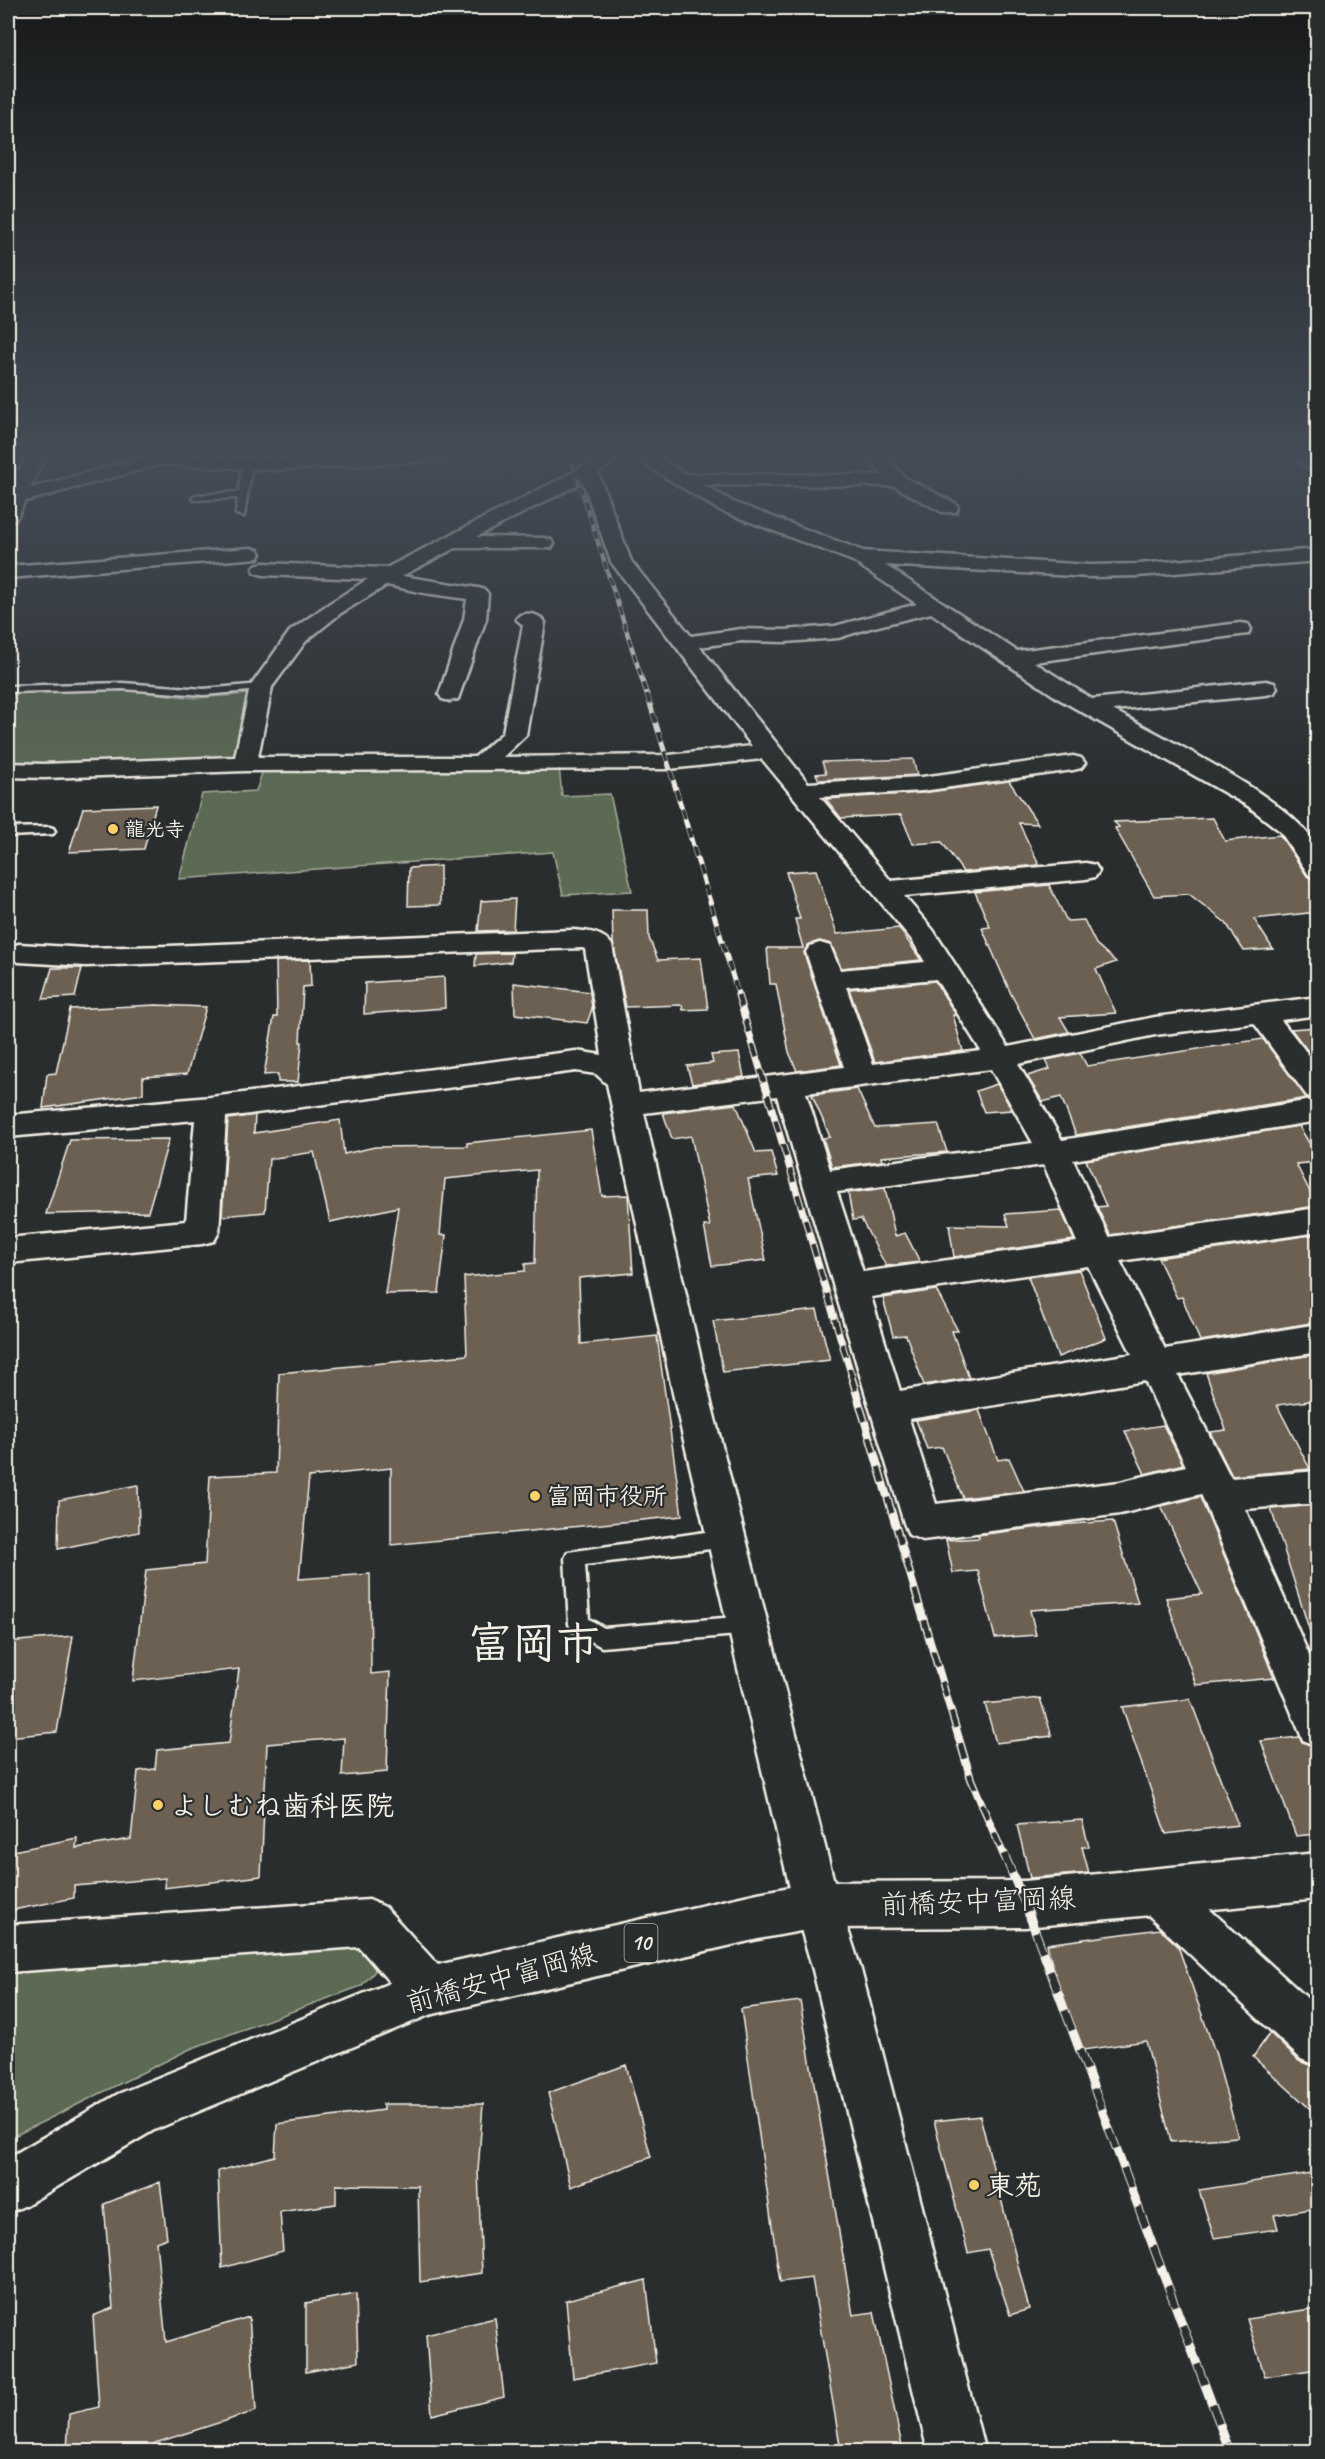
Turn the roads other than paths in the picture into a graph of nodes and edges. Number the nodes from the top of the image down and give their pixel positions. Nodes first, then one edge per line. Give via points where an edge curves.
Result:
1 (59, 570) edge
2 (333, 570) edge
3 (398, 570) edge
4 (627, 570) edge
5 (880, 570) edge
6 (1079, 570) edge
7 (1124, 570) edge
8 (8, 572) edge
9 (387, 576) junction
10 (935, 606) junction
11 (527, 619) dead end
12 (1240, 629) dead end
13 (686, 643) junction
14 (1016, 658) junction
15 (261, 687) junction
16 (1266, 688) dead end
17 (8, 689) edge
18 (450, 694) dead end
19 (1088, 706) junction
20 (768, 751) junction
21 (1073, 762) dead end
22 (482, 763) junction
23 (245, 764) junction
24 (8, 770) edge
25 (801, 791) junction
26 (49, 831) dead end
27 (8, 832) edge
28 (1317, 868) edge
29 (1086, 872) dead end
30 (883, 890) junction
31 (820, 952) dead end
32 (20, 953) dead end
33 (944, 969) junction
34 (829, 980) junction
35 (1317, 1006) edge
36 (1261, 1013) junction
37 (1000, 1058) junction
38 (862, 1075) junction
39 (788, 1084) junction
40 (1317, 1089) edge
41 (624, 1093) junction
42 (211, 1108) junction
43 (1317, 1110) edge
44 (8, 1126) edge
45 (1054, 1152) junction
46 (818, 1183) junction
47 (1317, 1220) edge
48 (8, 1251) edge
49 (1099, 1252) junction
50 (851, 1287) junction
51 (1317, 1338) edge
52 (1154, 1363) junction
53 (888, 1408) junction
54 (1215, 1486) junction
55 (1317, 1487) edge
56 (726, 1538) junction
57 (748, 1625) junction
58 (1317, 1726) edge
59 (1317, 1876) edge
60 (1157, 1892) junction
61 (817, 1905) junction
62 (8, 1949) edge
63 (429, 1991) junction
64 (1317, 2042) edge
65 (8, 2187) edge
66 (957, 2451) edge

1 - 8 street
2 - 9 street
3 - 9 street
4 - 13 street
5 - 10 street
6 - 7 street
9 - 15 street via 298,636
9 - 18 street via 424,587 478,594 469,641
10 - 13 street via 838,632 741,635
10 - 14 street
11 - 22 street via 534,622 514,735
12 - 14 street
13 - 20 street
14 - 19 street
15 - 17 lane via 204,692 123,686
15 - 23 street
16 - 19 street
19 - 28 street via 1257,801 1289,826
20 - 22 street via 669,762
20 - 25 street
21 - 25 street via 922,784
22 - 23 street
23 - 24 street
25 - 30 street
26 - 27 lane
29 - 30 street
30 - 33 street via 923,936
31 - 34 street
32 - 41 street via 86,957 589,940 598,945
33 - 34 street
33 - 37 street
34 - 38 street
35 - 36 street
36 - 37 street via 1155,1026
36 - 40 street
37 - 38 street
37 - 45 street
38 - 39 street
39 - 41 street
39 - 46 street
41 - 42 street via 605,1065 576,1061
41 - 56 street
42 - 44 street
42 - 48 street via 202,1232
43 - 45 street
45 - 46 street
45 - 49 street
46 - 50 street
47 - 49 street
49 - 50 street
49 - 52 street
50 - 53 street
51 - 52 street
52 - 53 street
52 - 54 street
53 - 54 street via 923,1523
54 - 55 street
54 - 58 street
56 - 57 street
56 - 57 lane via 575,1558 579,1624 602,1638
57 - 61 street
59 - 60 street, 前橋安中富岡線 / 10
60 - 61 street, 前橋安中富岡線 / 10 via 1025,1904
60 - 64 street
61 - 63 street, 前橋安中富岡線 / 10
61 - 66 street via 837,1970
62 - 63 street via 369,1923
63 - 65 street, 前橋安中富岡線 / 10 via 136,2112

